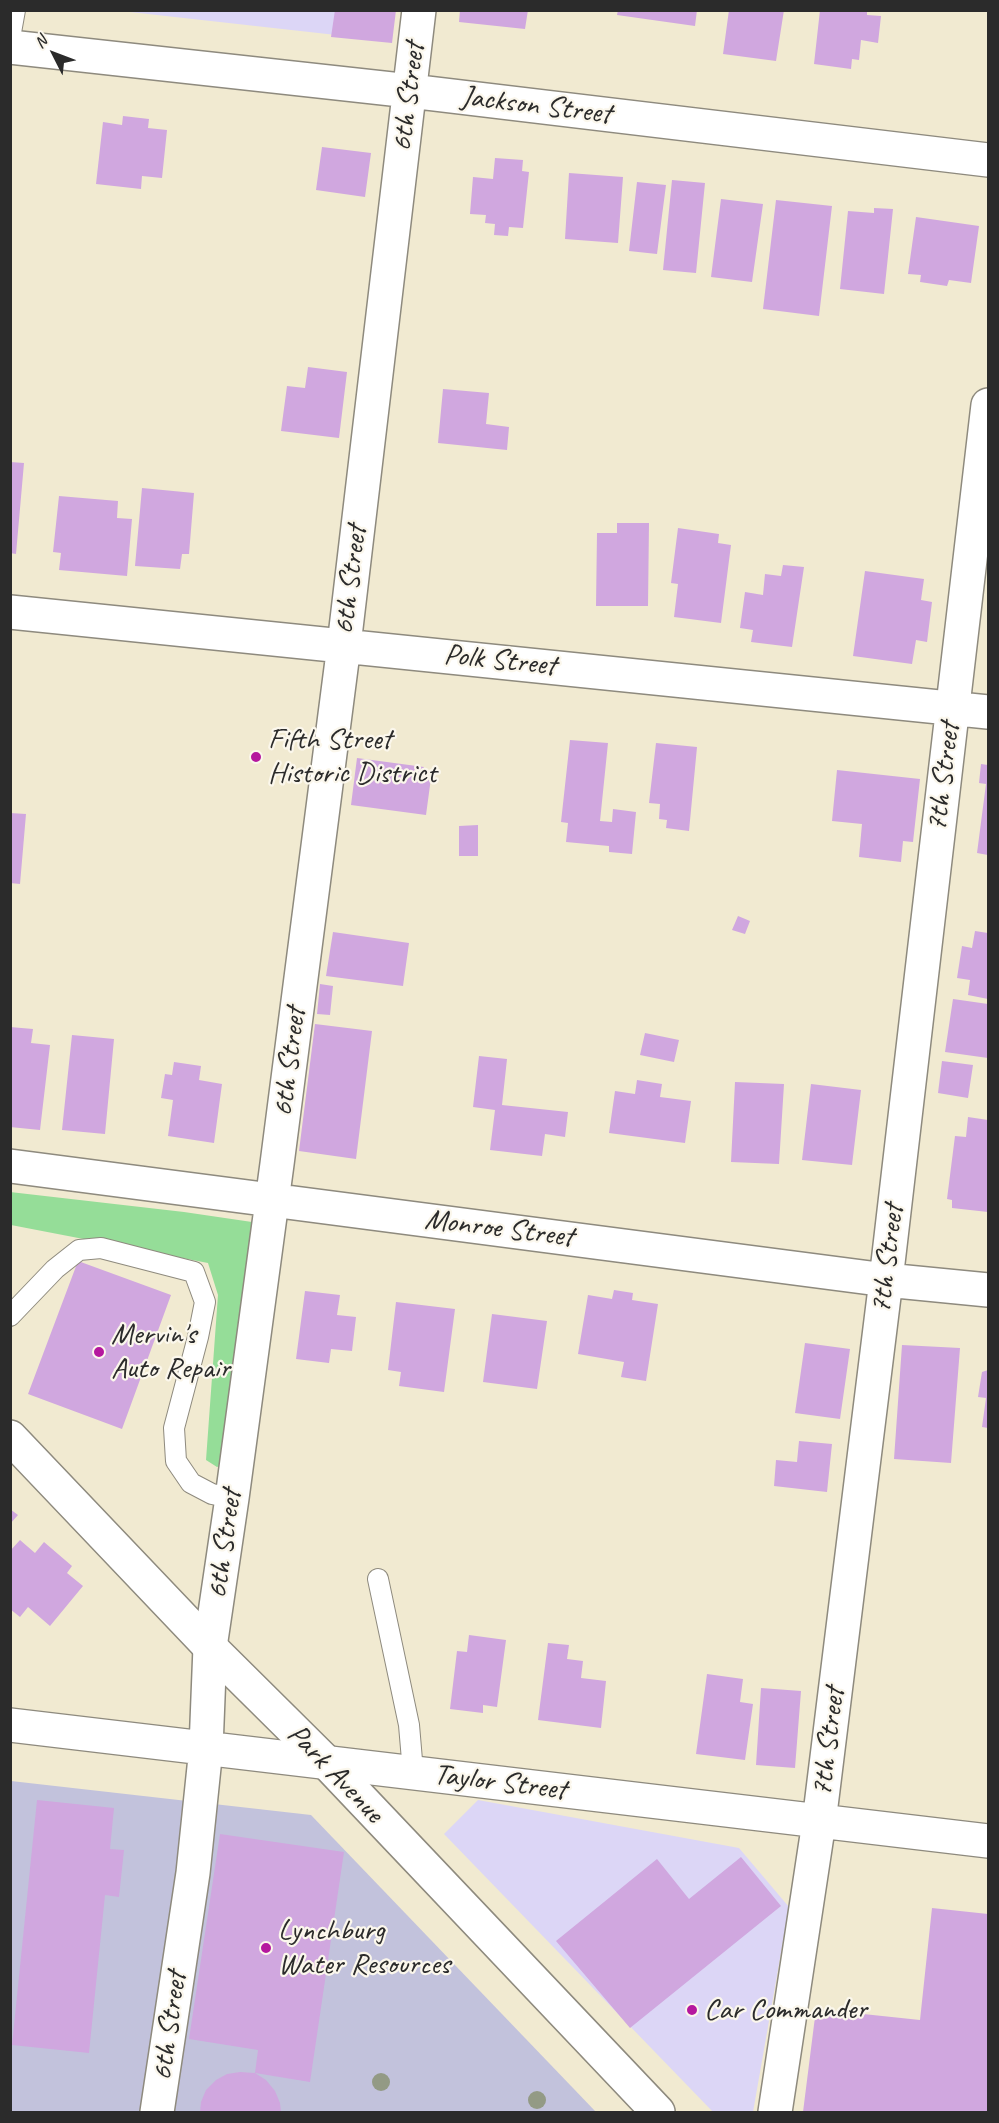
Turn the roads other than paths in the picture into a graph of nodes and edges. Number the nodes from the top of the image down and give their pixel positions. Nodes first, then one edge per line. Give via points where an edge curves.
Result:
1 (15, 10) edge
2 (419, 10) edge
3 (10, 38) edge
4 (10, 47) edge
5 (410, 91) junction
6 (988, 160) edge
7 (988, 405) edge
8 (10, 612) edge
9 (344, 645) junction
10 (952, 707) junction
11 (988, 712) edge
12 (10, 1166) edge
13 (272, 1199) junction
14 (886, 1280) junction
15 (988, 1290) edge
16 (10, 1316) edge
17 (10, 1437) edge
18 (232, 1498) junction
19 (378, 1579) dead end
20 (210, 1647) junction
21 (10, 1725) edge
22 (206, 1748) junction
23 (325, 1761) junction
24 (413, 1772) junction
25 (819, 1822) junction
26 (988, 1841) edge
27 (158, 2112) edge
28 (658, 2112) edge
29 (775, 2112) edge

1 - 3 lane
2 - 5 street, 6th Street
4 - 5 street, Jackson Street
5 - 6 street, Jackson Street
5 - 9 street, 6th Street
7 - 10 street, 7th Street
8 - 9 street, Polk Street
9 - 10 street, Polk Street
9 - 13 street, 6th Street
10 - 11 street, Polk Street
10 - 14 street, 7th Street
12 - 13 street, Monroe Street
13 - 14 street, Monroe Street
13 - 18 street, 6th Street
14 - 15 street, Monroe Street
14 - 25 street, 7th Street
16 - 18 lane via 79,1250 101,1248 194,1272 205,1302 174,1428 176,1461 191,1483 212,1494
17 - 20 street, Park Avenue
18 - 20 street, 6th Street
19 - 24 lane via 409,1725
20 - 22 street, 6th Street
20 - 23 street, Park Avenue
21 - 22 street, Taylor Street
22 - 23 street, Taylor Street
22 - 27 street, 6th Street via 193,1873
23 - 24 street, Taylor Street
23 - 28 street, Park Avenue
24 - 25 street, Taylor Street
25 - 26 street, Taylor Street
25 - 29 street, 7th Street

